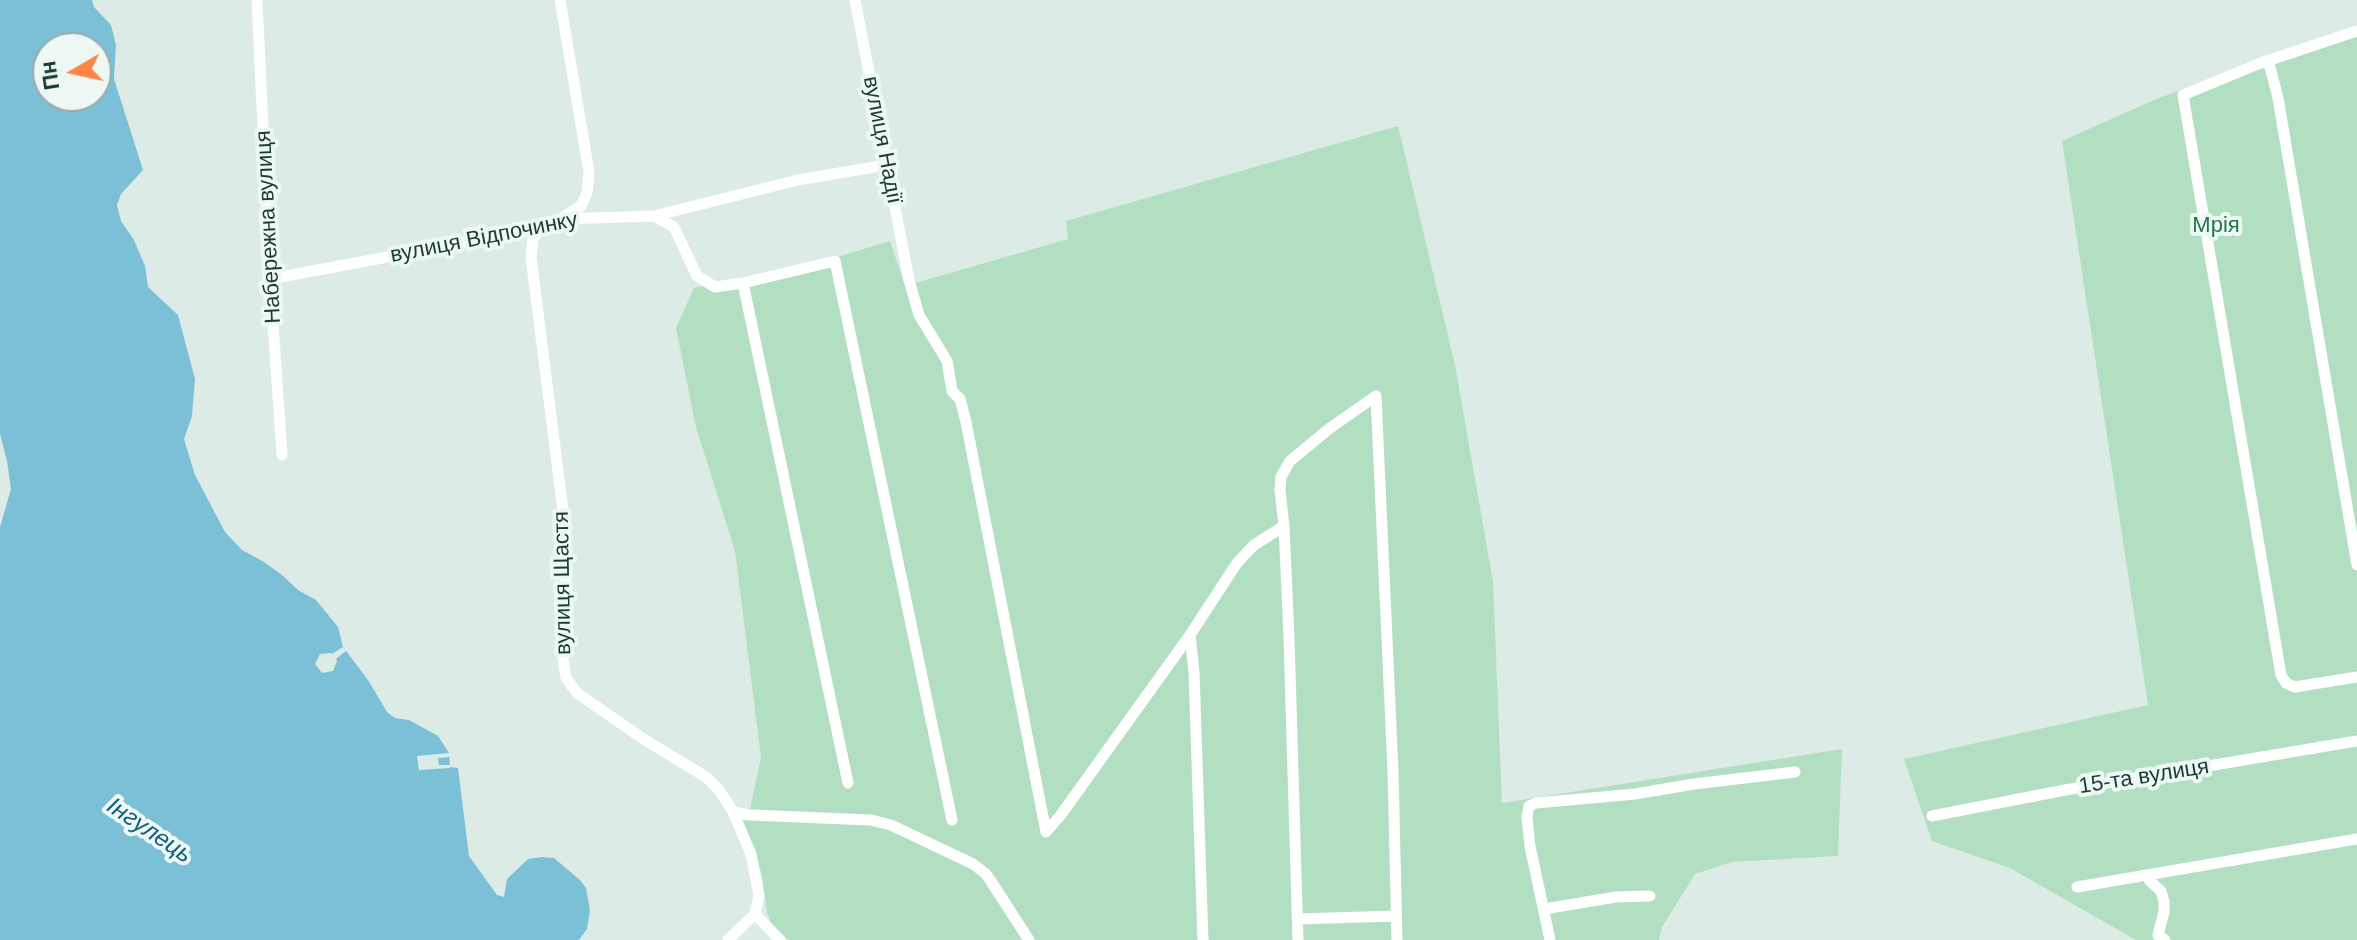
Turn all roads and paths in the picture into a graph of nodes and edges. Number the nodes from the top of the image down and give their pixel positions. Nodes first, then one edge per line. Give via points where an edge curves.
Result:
1 (257, 0) edge
2 (560, 0) edge
3 (855, 0) edge
4 (2357, 32) edge
5 (2266, 61) junction
6 (886, 165) junction
7 (654, 216) junction
8 (562, 219) junction
9 (542, 228) junction
10 (270, 279) junction
11 (743, 283) junction
12 (282, 455) dead end
13 (1284, 526) junction
14 (2357, 565) edge
15 (1190, 635) junction
16 (2357, 677) edge
17 (2357, 741) edge
18 (1795, 772) dead end
19 (848, 783) dead end
20 (733, 812) junction
21 (1932, 816) dead end
22 (952, 820) dead end
23 (2357, 839) edge
24 (2147, 876) junction
25 (2077, 887) dead end
26 (1650, 896) dead end
27 (1544, 909) junction
28 (755, 914) junction
29 (1396, 916) junction
30 (1297, 919) junction
31 (2160, 938) edge
32 (728, 940) edge
33 (780, 940) edge
34 (1029, 940) edge
35 (1203, 940) edge
36 (1298, 940) edge
37 (1397, 940) edge
38 (1550, 940) edge

1 - 10 street, Набережна вулиця
2 - 8 street via 589,172 581,206
3 - 6 street, вулиця Надії
4 - 5 street
5 - 14 street via 2278,98
5 - 16 street via 2183,95 2185,115 2281,675 2295,687
6 - 7 street, вулиця Відпочинку via 798,180
6 - 15 street, вулиця Надії via 919,315 947,361 952,391 966,422 1046,832
7 - 8 street, вулиця Відпочинку
7 - 11 street via 674,227 697,276 715,287
8 - 9 street, вулиця Відпочинку
9 - 10 street, вулиця Відпочинку
9 - 20 street, вулиця Щастя via 533,238 531,257 565,527 566,678 577,693 706,777
10 - 12 street, Набережна вулиця
11 - 19 street
11 - 22 street via 835,261
13 - 15 street via 1237,563
13 - 29 street via 1281,477 1290,461 1376,396
13 - 30 street
15 - 35 street
17 - 21 street, 15-та вулиця
18 - 27 street via 1529,806 1530,846
20 - 28 street, вулиця Щастя via 757,876
20 - 34 street via 891,825 986,874
23 - 24 street
24 - 25 street
24 - 31 street via 2164,902
26 - 27 street
27 - 38 street
28 - 32 street
28 - 33 street
29 - 30 street
29 - 37 street
30 - 36 street

